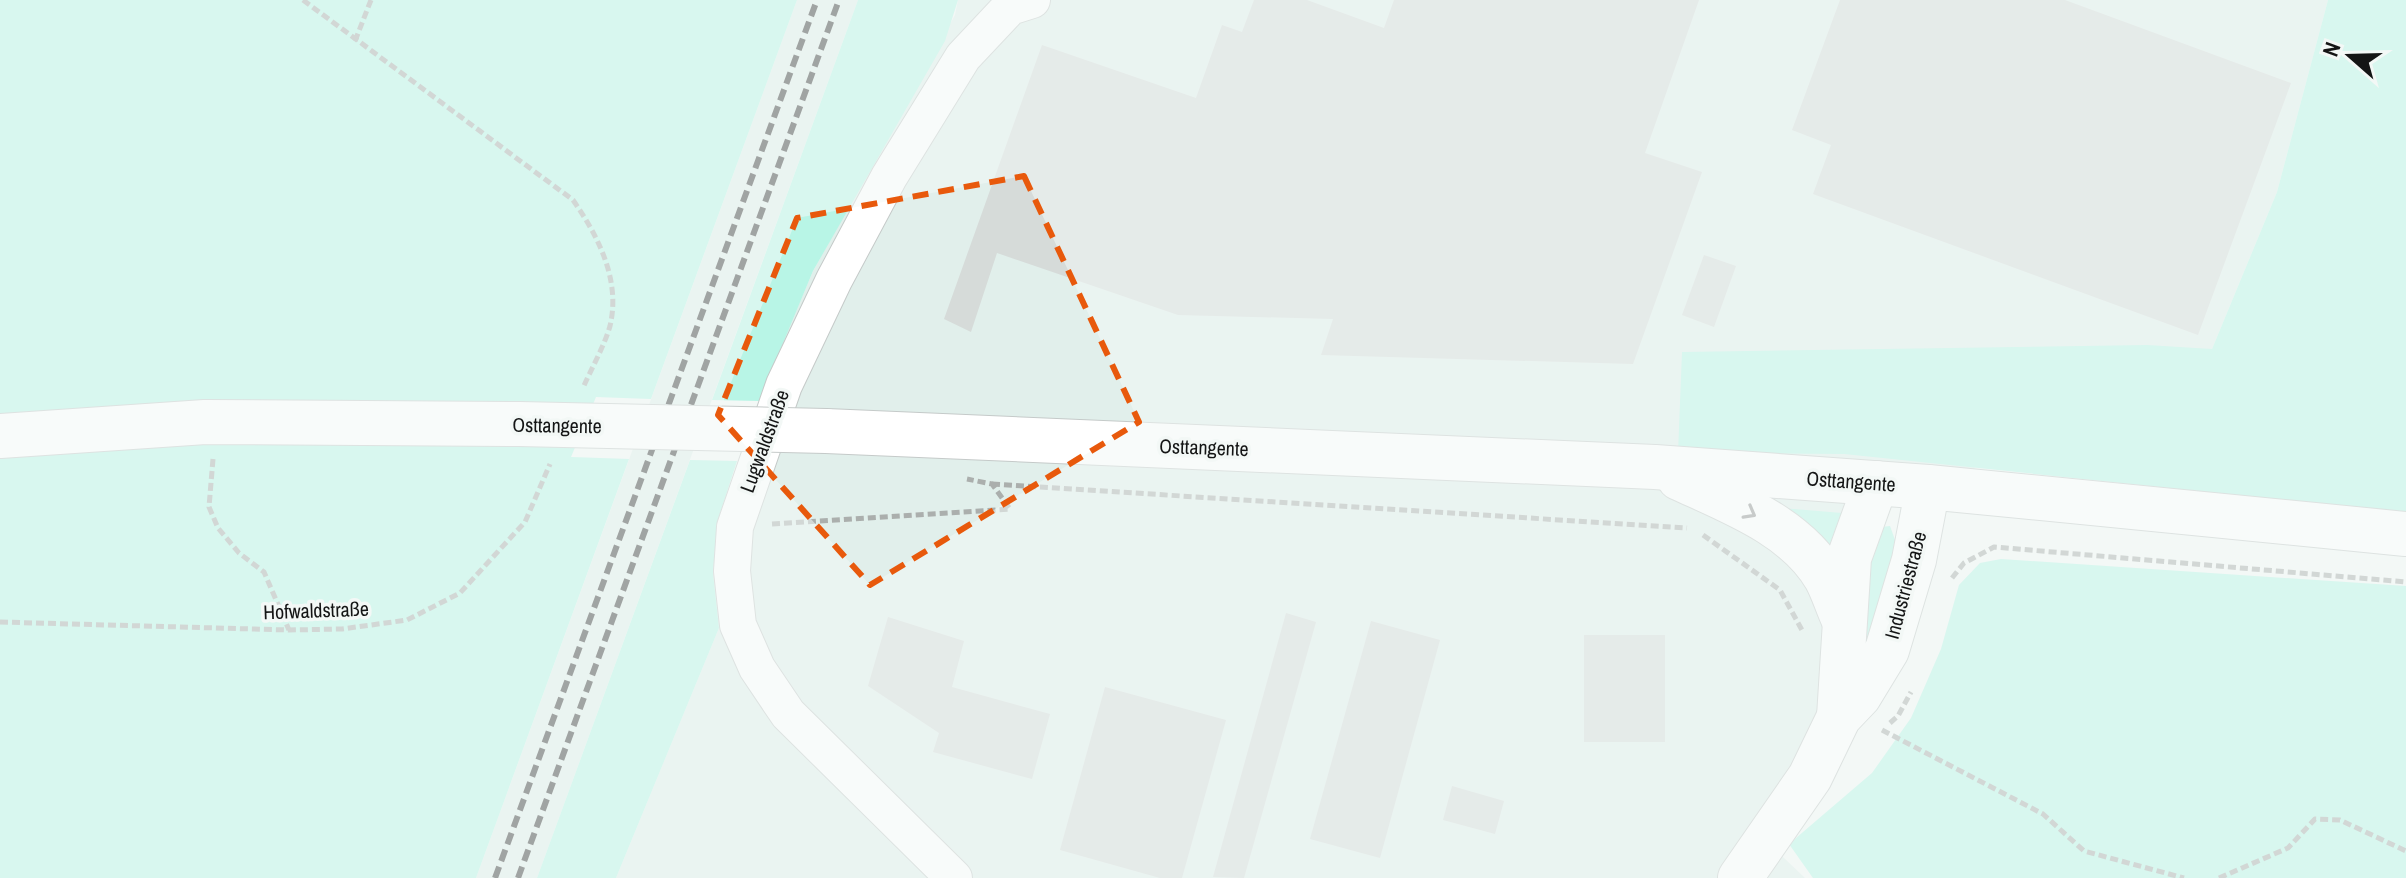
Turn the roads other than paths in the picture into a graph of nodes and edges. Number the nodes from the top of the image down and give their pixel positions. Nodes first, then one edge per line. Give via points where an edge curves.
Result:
1 (1032, 0) edge
2 (0, 436) edge
3 (1655, 467) junction
4 (1876, 483) junction
5 (1928, 487) junction
6 (2406, 534) edge
7 (1826, 631) junction
8 (1839, 717) junction
9 (954, 878) edge
10 (1740, 878) edge

1 - 9 street, Lugwaldstraße via 1010,7 963,57 889,177 784,385 735,527 732,571 738,625 757,668 788,714
2 - 3 main road, Osttangente, bridge via 205,422 519,424 826,431
3 - 4 main road, Osttangente
3 -> 7 main road via 1752,512 1795,542 1825,576
4 - 5 main road, Osttangente
4 - 7 main road, Industriestraße
5 - 6 main road, Osttangente
5 - 8 main road, Industriestraße via 1914,560 1887,650 1859,696
7 - 8 main road, Industriestraße
8 - 10 main road, Industriestraße via 1810,777

